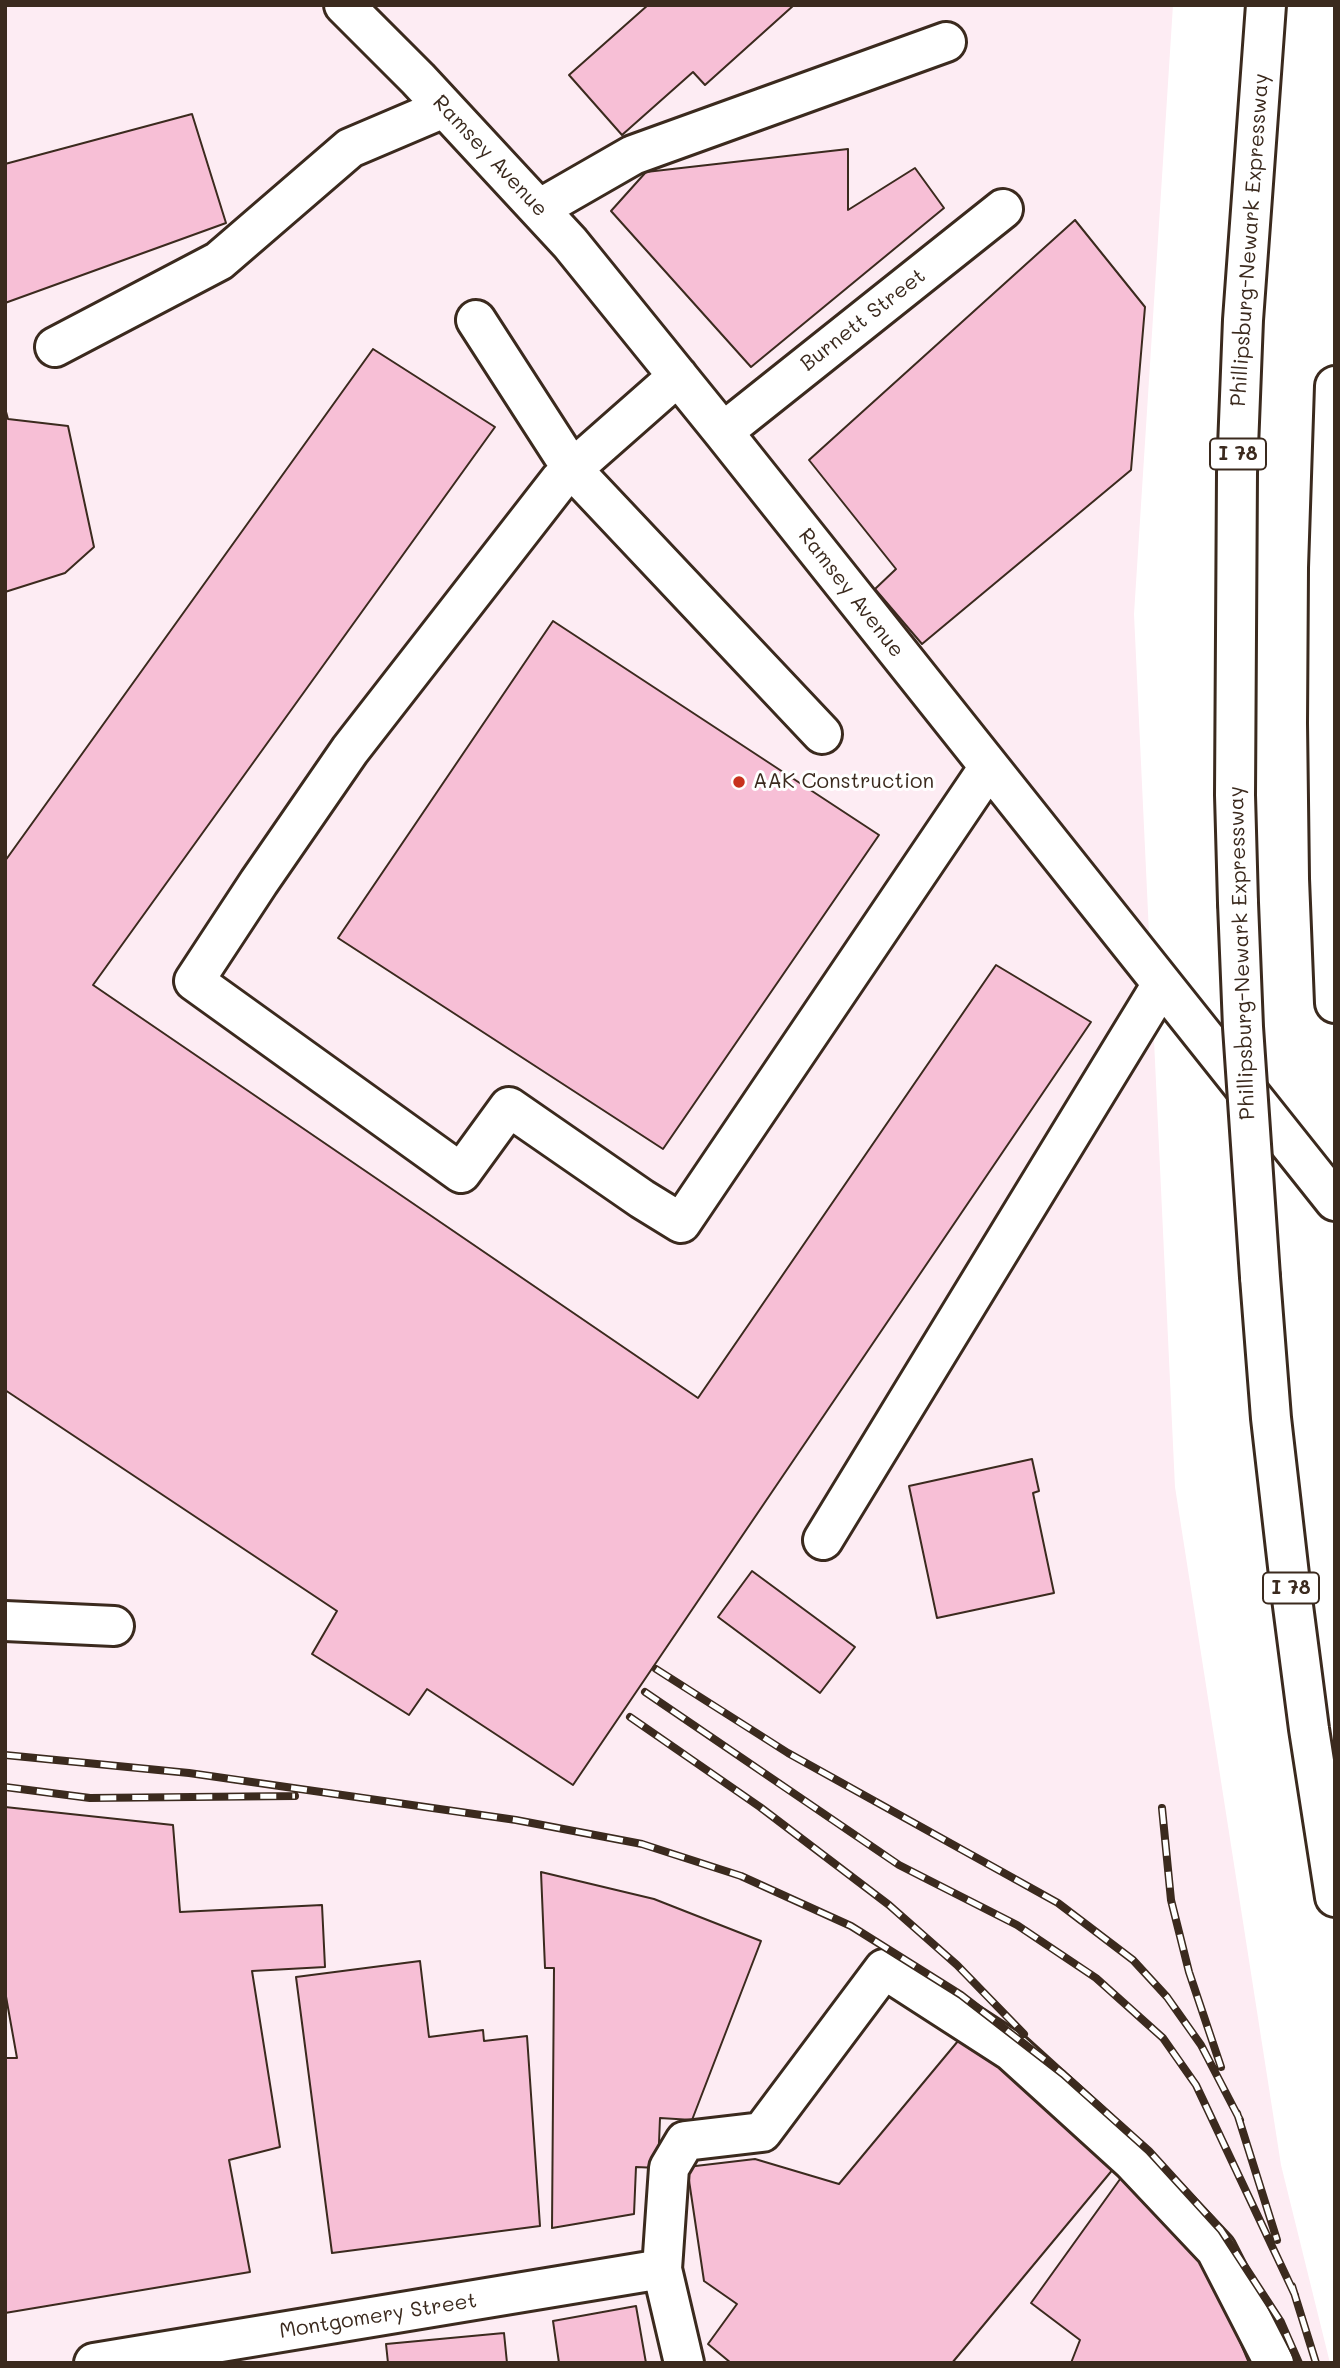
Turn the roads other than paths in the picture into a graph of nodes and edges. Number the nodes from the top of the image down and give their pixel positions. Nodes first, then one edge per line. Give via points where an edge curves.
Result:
1 (344, 5) edge
2 (1266, 5) edge
3 (947, 42) dead end
4 (444, 108) junction
5 (539, 209) junction
6 (1003, 209) dead end
7 (476, 320) dead end
8 (55, 347) dead end
9 (678, 376) junction
10 (1335, 386) edge
11 (723, 432) junction
12 (572, 469) junction
13 (822, 734) dead end
14 (989, 766) junction
15 (1162, 984) junction
16 (1335, 1003) edge
17 (1335, 1201) edge
18 (823, 1540) dead end
19 (5, 1621) edge
20 (114, 1626) dead end
21 (1335, 1897) edge
22 (662, 2269) junction
23 (94, 2363) edge
24 (684, 2363) edge
25 (1274, 2363) edge

1 - 4 main road, Ramsey Avenue
2 - 21 main road, Phillipsburg-Newark Expressway / I 78, bridge via 1237,473 1238,903 1244,1055 1271,1418 1309,1729
3 - 5 main road via 633,155
4 - 5 main road, Ramsey Avenue
4 - 8 main road via 350,148 219,261
5 - 9 main road, Ramsey Avenue
6 - 11 main road, Burnett Street
7 - 12 main road
9 - 11 main road, Ramsey Avenue
9 - 12 main road
10 - 16 main road via 1328,723
11 - 14 main road, Ramsey Avenue
12 - 13 main road
12 - 14 main road via 350,750 194,981 461,1173 509,1107 681,1223
14 - 15 main road, Ramsey Avenue
15 - 17 main road, Ramsey Avenue
15 - 18 main road
19 - 20 main road
22 - 23 main road, Montgomery Street
22 - 24 main road
22 - 25 main road via 669,2168 685,2141 762,2132 884,1969 1011,2051 1132,2161 1216,2250

